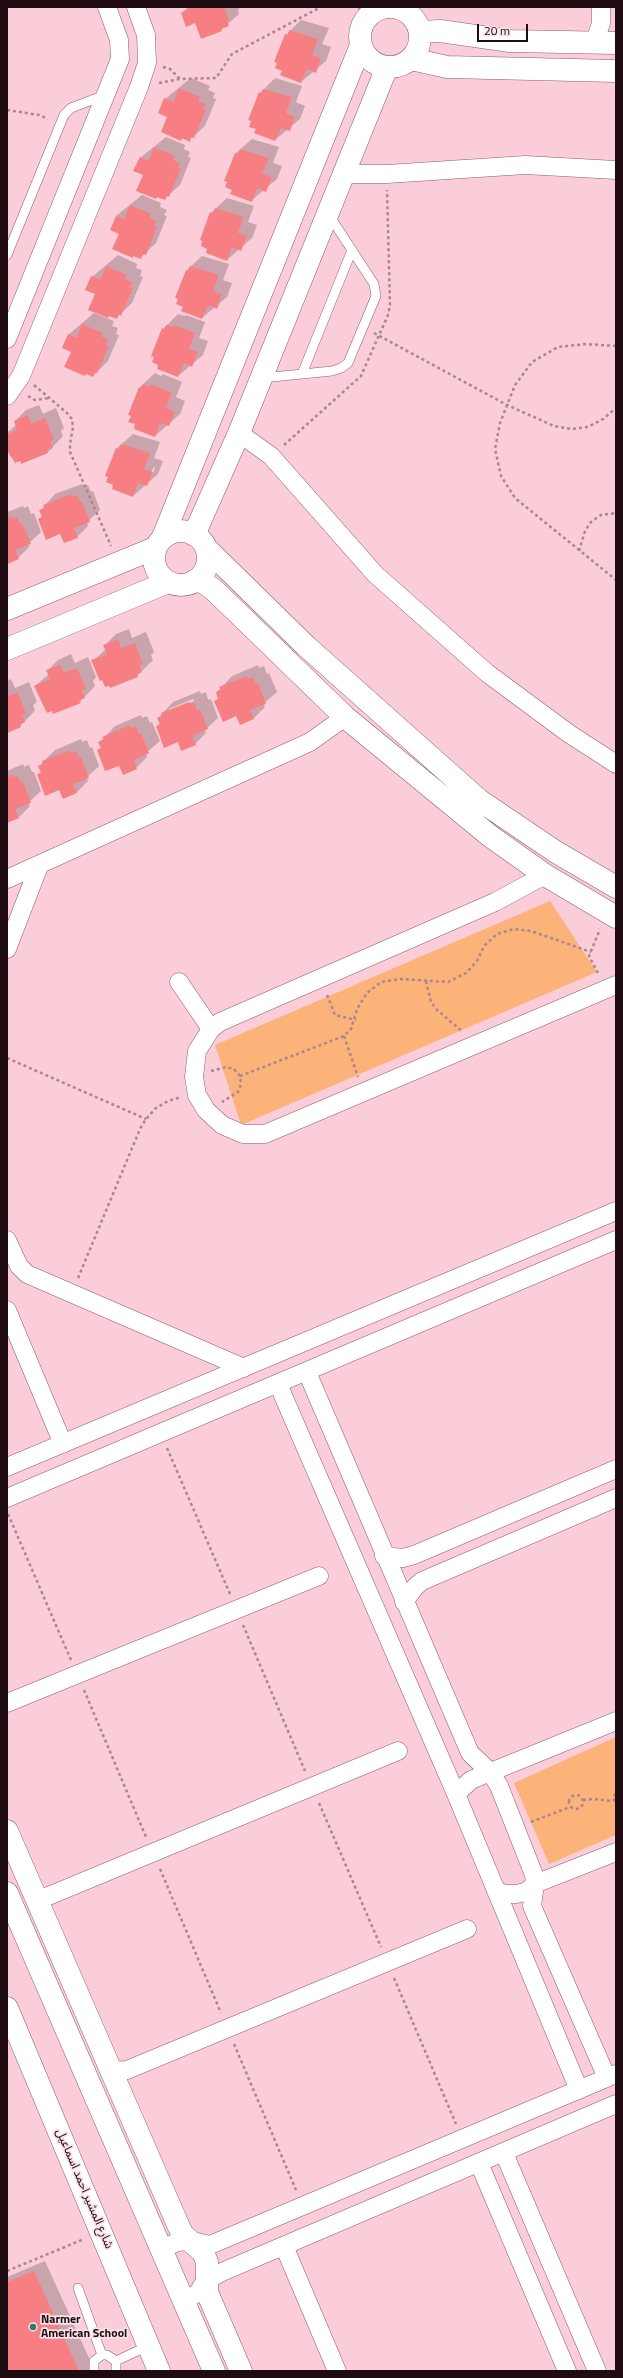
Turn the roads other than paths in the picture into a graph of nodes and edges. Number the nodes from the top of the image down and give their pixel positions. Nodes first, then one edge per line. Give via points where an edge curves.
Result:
1 (106, 7) edge
2 (136, 7) edge
3 (601, 7) edge
4 (397, 8) edge
5 (360, 18) edge
6 (420, 32) junction
7 (605, 43) edge
8 (411, 59) junction
9 (387, 67) junction
10 (616, 71) edge
11 (108, 93) junction
12 (616, 170) edge
13 (342, 174) junction
14 (328, 212) junction
15 (58, 215) junction
16 (82, 226) junction
17 (352, 250) junction
18 (7, 255) edge
19 (7, 339) edge
20 (302, 374) junction
21 (261, 378) junction
22 (14, 386) edge
23 (239, 433) junction
24 (159, 542) junction
25 (200, 542) junction
26 (194, 581) junction
27 (168, 582) junction
28 (7, 609) edge
29 (7, 649) edge
30 (345, 717) junction
31 (616, 764) edge
32 (39, 866) junction
33 (545, 875) junction
34 (7, 879) edge
35 (616, 887) edge
36 (611, 914) edge
37 (7, 949) edge
38 (179, 982) dead end
39 (612, 987) edge
40 (211, 1029) junction
41 (616, 1211) edge
42 (7, 1240) edge
43 (616, 1240) edge
44 (7, 1310) edge
45 (244, 1368) junction
46 (307, 1372) junction
47 (205, 1384) junction
48 (278, 1384) junction
49 (214, 1410) junction
50 (63, 1444) junction
51 (7, 1467) edge
52 (616, 1469) edge
53 (7, 1498) edge
54 (616, 1498) edge
55 (384, 1556) junction
56 (319, 1576) dead end
57 (404, 1602) junction
58 (7, 1703) edge
59 (616, 1721) edge
60 (398, 1751) dead end
61 (491, 1773) junction
62 (456, 1794) junction
63 (7, 1831) edge
64 (616, 1852) edge
65 (535, 1884) junction
66 (496, 1891) junction
67 (7, 1894) edge
68 (35, 1896) junction
69 (468, 1930) dead end
70 (7, 2008) edge
71 (112, 2071) junction
72 (612, 2076) edge
73 (579, 2090) junction
74 (616, 2104) edge
75 (504, 2153) junction
76 (479, 2163) junction
77 (370, 2177) junction
78 (380, 2204) junction
79 (192, 2241) junction
80 (284, 2246) junction
81 (163, 2254) junction
82 (206, 2282) junction
83 (78, 2288) dead end
84 (181, 2295) junction
85 (148, 2346) junction
86 (102, 2355) junction
87 (116, 2361) junction
88 (94, 2371) edge
89 (116, 2371) edge
90 (159, 2371) edge
91 (214, 2371) edge
92 (241, 2371) edge
93 (337, 2371) edge
94 (567, 2371) edge
95 (596, 2371) edge

1 - 11 street via 119,40 120,59
2 - 16 street via 146,35 147,63
3 - 7 street
4 - 5 street via 377,10
4 - 6 street via 412,16
5 - 9 street via 366,56 376,64
5 - 24 street
6 - 7 street via 440,31 510,41
6 - 8 street via 417,51
8 - 9 street via 404,64
8 - 10 street via 447,67
9 - 13 street
11 - 15 street
11 - 18 lane via 71,108 64,115
12 - 13 street via 525,165 387,174
13 - 14 street
14 - 17 lane
14 - 21 street
15 - 16 street
15 - 19 street
16 - 22 street
17 - 20 lane
17 - 20 lane via 376,290 376,296 348,363 332,371
20 - 21 lane
21 - 23 street
23 - 25 street
23 - 31 street via 272,456 375,574 476,663 568,733
24 - 25 street via 179,531
24 - 27 street via 155,567
24 - 28 street via 119,562
25 - 26 street via 206,567 201,576
25 - 35 street via 306,646 479,800 556,852
26 - 27 street via 181,585
26 - 30 street via 203,582 214,590
27 - 29 street
30 - 32 street via 310,742
30 - 33 street via 490,836
32 - 34 street
32 - 37 street
33 - 36 street
33 - 40 street via 495,902 220,1022
38 - 40 street
39 - 40 street via 265,1134 242,1134 222,1125 202,1103 194,1077 198,1051
41 - 45 street
42 - 45 street via 19,1266 26,1274
43 - 46 street
44 - 50 street
45 - 47 street
46 - 48 street
46 - 55 street
47 - 49 street
47 - 50 street
48 - 49 street
48 - 62 street
49 - 53 street
50 - 51 street
52 - 55 street via 414,1555 404,1558
54 - 57 street via 422,1581 414,1587
55 - 57 street
56 - 58 street
57 - 61 street via 470,1753
59 - 61 street
60 - 68 street via 46,1897
61 - 62 street via 471,1780
61 - 65 street via 499,1786 534,1875
62 - 66 street
63 - 68 street
64 - 65 street
65 - 66 street via 527,1891 516,1894
65 - 72 street via 532,1906
66 - 73 street
67 - 81 street
68 - 71 street
69 - 71 street via 127,2070
70 - 85 street, شارع المشير احمد اسماعيل
71 - 79 street via 179,2227 183,2235
72 - 73 street
73 - 77 street
74 - 75 street
75 - 76 street
75 - 95 street
76 - 78 street
76 - 94 street
77 - 78 street
77 - 79 street via 210,2245
78 - 80 street
79 - 81 street via 177,2242 169,2246
79 - 82 street via 203,2252 207,2262
80 - 82 street via 222,2272
80 - 93 street
81 - 84 street
82 - 84 street via 198,2293 186,2298
82 - 92 street via 207,2292
83 - 86 lane
84 - 91 street
85 - 87 lane
85 - 90 street, شارع المشير احمد اسماعيل
86 - 87 lane
86 - 88 lane via 94,2361
87 - 89 lane

